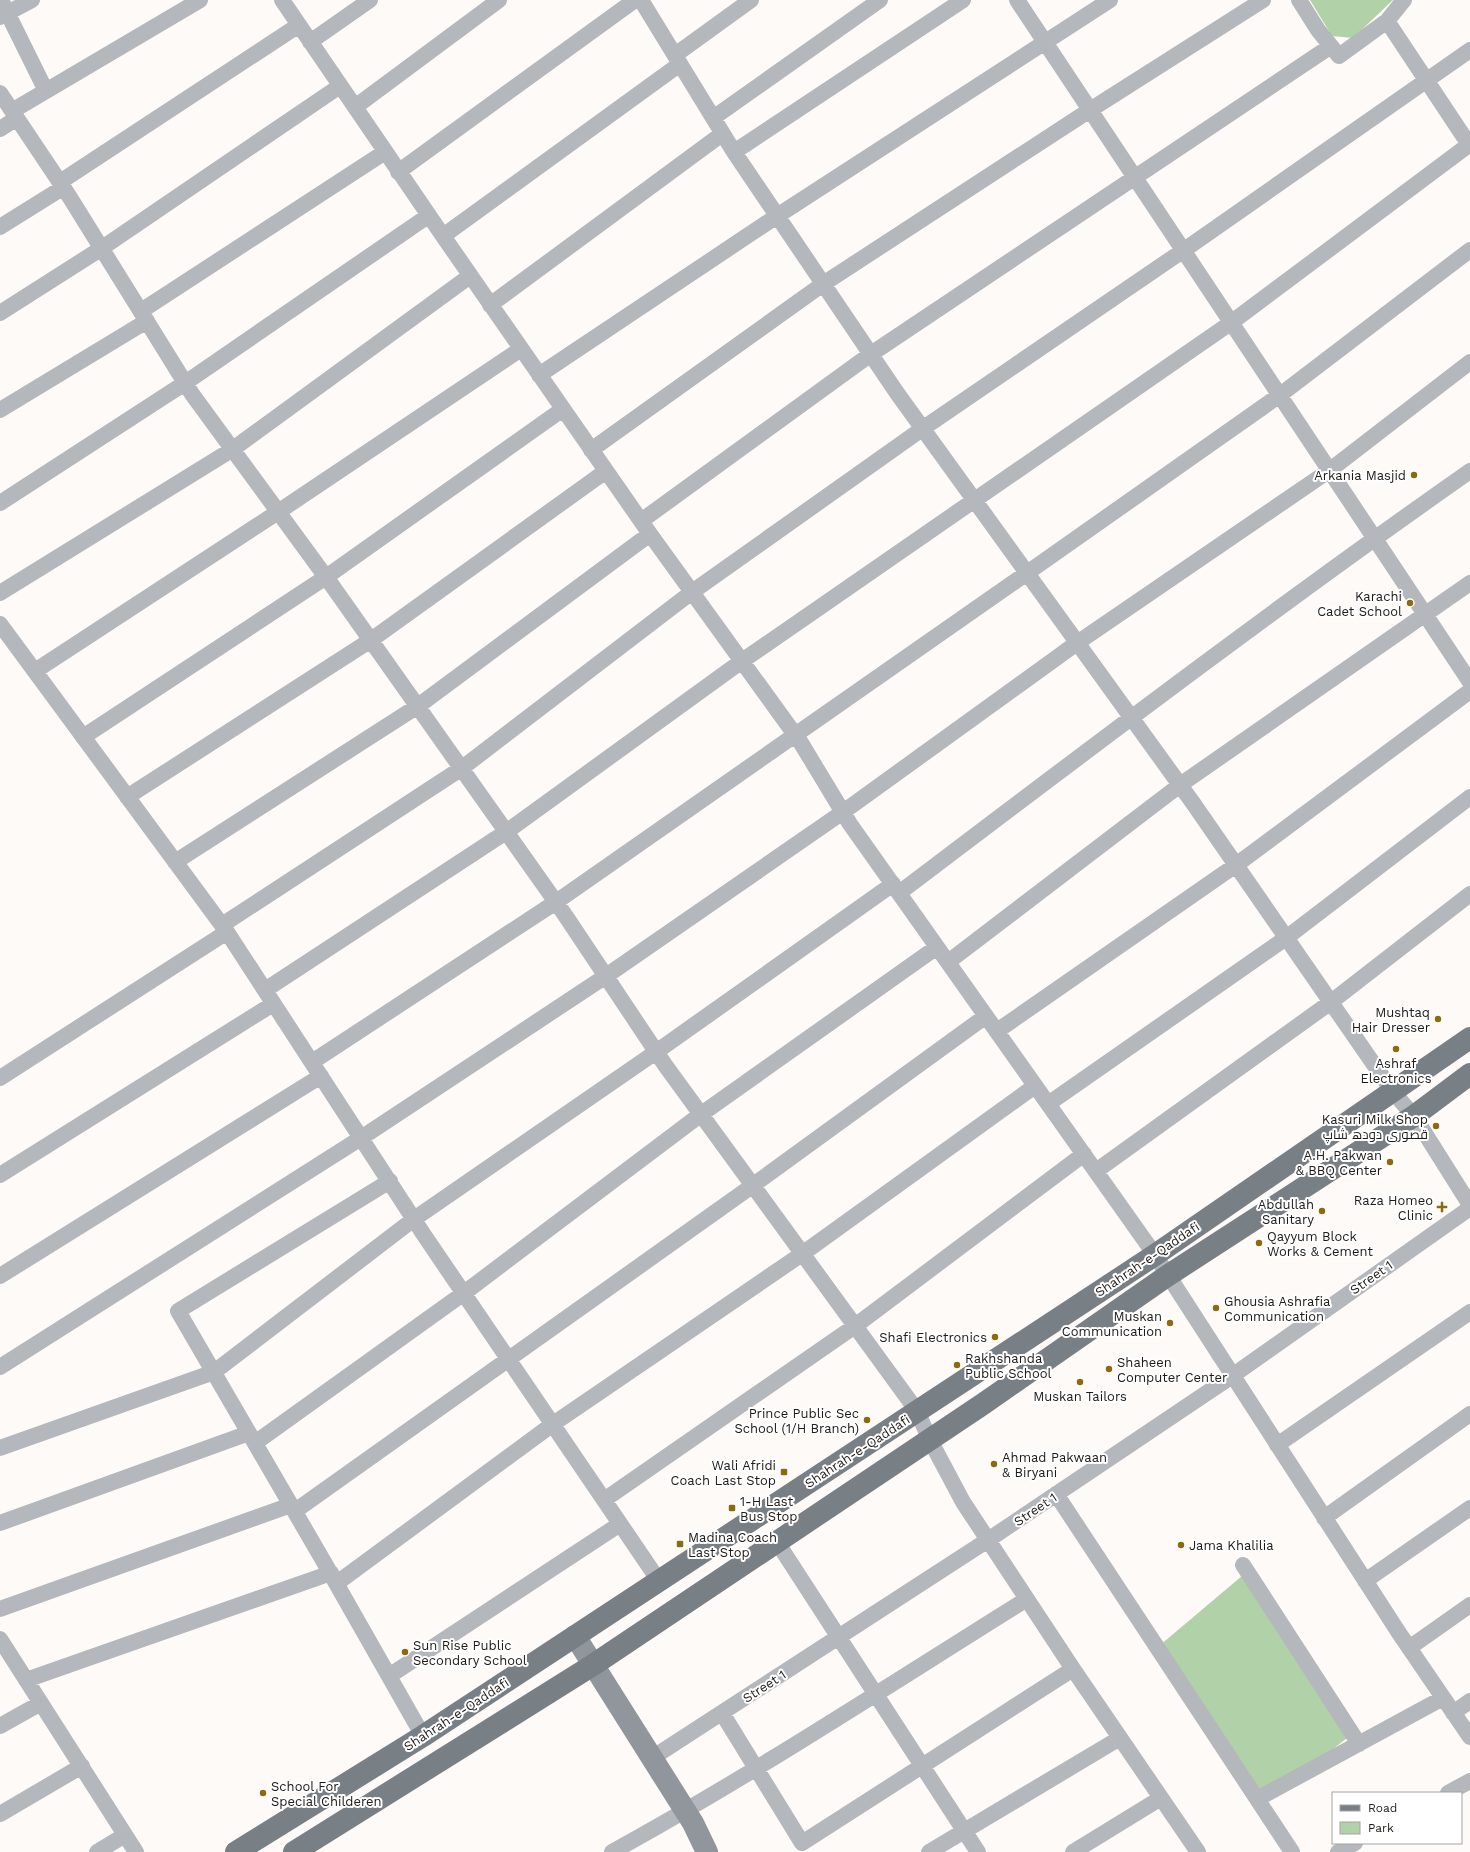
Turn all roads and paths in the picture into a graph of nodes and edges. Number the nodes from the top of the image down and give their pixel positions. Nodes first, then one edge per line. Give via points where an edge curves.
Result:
1 (32, 0) edge
2 (282, 0) edge
3 (370, 0) edge
4 (499, 0) edge
5 (635, 0) edge
6 (641, 0) edge
7 (751, 0) edge
8 (880, 0) edge
9 (963, 0) edge
10 (1018, 0) edge
11 (1110, 0) edge
12 (1263, 0) edge
13 (1299, 0) edge
14 (1404, 0) edge
15 (196, 1) edge
16 (3, 10) edge
17 (1388, 21) junction
18 (299, 25) junction
19 (310, 42) junction
20 (1046, 42) junction
21 (1331, 46) junction
22 (1470, 50) edge
23 (677, 60) junction
24 (1426, 80) junction
25 (340, 86) junction
26 (46, 91) junction
27 (0, 93) edge
28 (355, 107) junction
29 (1090, 110) junction
30 (15, 115) junction
31 (713, 118) junction
32 (0, 129) edge
33 (722, 134) junction
34 (1470, 145) edge
35 (385, 152) junction
36 (734, 152) junction
37 (398, 172) junction
38 (1136, 178) junction
39 (62, 185) junction
40 (428, 216) junction
41 (777, 216) junction
42 (0, 227) edge
43 (443, 236) junction
44 (102, 248) junction
45 (1184, 250) junction
46 (1470, 250) edge
47 (470, 276) junction
48 (823, 284) junction
49 (490, 305) junction
50 (0, 313) edge
51 (144, 316) junction
52 (1232, 322) junction
53 (521, 349) junction
54 (871, 354) junction
55 (1470, 362) edge
56 (539, 375) junction
57 (185, 383) junction
58 (1280, 395) junction
59 (563, 409) junction
60 (0, 410) edge
61 (922, 429) junction
62 (233, 450) junction
63 (592, 450) junction
64 (1330, 470) junction
65 (606, 471) junction
66 (1470, 471) edge
67 (974, 500) junction
68 (0, 503) edge
69 (278, 512) junction
70 (641, 521) junction
71 (650, 534) junction
72 (1375, 538) junction
73 (1027, 574) junction
74 (326, 577) junction
75 (1470, 583) edge
76 (692, 592) junction
77 (0, 593) edge
78 (1425, 615) junction
79 (0, 624) edge
80 (370, 640) junction
81 (1077, 643) junction
82 (742, 661) junction
83 (35, 671) junction
84 (1470, 682) edge
85 (1470, 691) edge
86 (418, 706) junction
87 (1131, 717) junction
88 (795, 735) junction
89 (83, 737) junction
90 (462, 768) junction
91 (1180, 785) junction
92 (128, 797) junction
93 (1470, 797) edge
94 (843, 812) junction
95 (506, 832) junction
96 (175, 862) junction
97 (1236, 865) junction
98 (896, 888) junction
99 (1470, 894) edge
100 (556, 902) junction
101 (224, 929) junction
102 (1286, 938) junction
103 (938, 947) junction
104 (948, 962) junction
105 (606, 976) junction
106 (265, 990) junction
107 (1330, 1002) junction
108 (274, 1004) junction
109 (986, 1016) junction
110 (997, 1031) junction
111 (1470, 1038) edge
112 (656, 1052) junction
113 (312, 1062) junction
114 (1470, 1074) edge
115 (320, 1076) junction
116 (0, 1078) edge
117 (1035, 1086) junction
118 (1393, 1092) junction
119 (1048, 1104) junction
120 (700, 1115) junction
121 (1414, 1116) junction
122 (361, 1138) junction
123 (1084, 1154) junction
124 (1096, 1171) junction
125 (0, 1175) edge
126 (390, 1181) junction
127 (752, 1186) junction
128 (1470, 1206) edge
129 (414, 1219) junction
130 (802, 1254) junction
131 (1155, 1255) junction
132 (0, 1276) edge
133 (1167, 1276) junction
134 (464, 1293) junction
135 (1470, 1312) edge
136 (855, 1326) junction
137 (508, 1359) junction
138 (0, 1367) edge
139 (214, 1372) junction
140 (1232, 1376) junction
141 (917, 1411) junction
142 (1470, 1414) edge
143 (553, 1424) junction
144 (252, 1438) junction
145 (930, 1440) junction
146 (1277, 1445) junction
147 (0, 1448) edge
148 (1056, 1494) junction
149 (604, 1500) junction
150 (293, 1508) junction
151 (1470, 1508) edge
152 (1324, 1518) junction
153 (0, 1523) edge
154 (620, 1524) junction
155 (988, 1540) junction
156 (777, 1542) junction
157 (1243, 1565) dead end
158 (334, 1578) junction
159 (659, 1581) junction
160 (1365, 1581) junction
161 (1027, 1599) junction
162 (1470, 1605) edge
163 (0, 1609) edge
164 (576, 1636) junction
165 (839, 1637) junction
166 (1, 1643) edge
167 (1409, 1648) junction
168 (593, 1665) junction
169 (1073, 1668) junction
170 (389, 1676) junction
171 (26, 1680) junction
172 (876, 1694) junction
173 (1443, 1698) junction
174 (1470, 1702) edge
175 (41, 1703) junction
176 (722, 1713) junction
177 (1454, 1713) junction
178 (0, 1726) edge
179 (423, 1736) junction
180 (1470, 1737) edge
181 (1120, 1738) junction
182 (1359, 1744) junction
183 (652, 1758) junction
184 (82, 1766) junction
185 (922, 1766) junction
186 (756, 1768) junction
187 (1470, 1781) edge
188 (1450, 1792) edge
189 (1161, 1798) junction
190 (1257, 1799) junction
191 (685, 1811) junction
192 (0, 1814) edge
193 (964, 1831) junction
194 (126, 1835) junction
195 (1353, 1844) edge
196 (97, 1852) edge
197 (136, 1852) edge
198 (236, 1852) edge
199 (294, 1852) edge
200 (612, 1852) edge
201 (707, 1852) edge
202 (928, 1852) edge
203 (978, 1852) edge
204 (1073, 1852) edge
205 (1198, 1852) edge
206 (1292, 1852) edge
207 (1338, 1852) edge

1 - 16 street
2 - 18 street
3 - 19 street
4 - 28 street
5 - 37 street
6 - 23 street
7 - 23 street
8 - 31 street
9 - 36 street
10 - 20 street
11 - 20 street
12 - 29 street
13 - 21 street
14 - 17 street
15 - 26 street
16 - 26 street
17 - 21 street via 1339,56
17 - 24 street
18 - 19 street
18 - 39 street
19 - 25 street
20 - 29 street
20 - 41 street
21 - 38 street
22 - 24 street
23 - 31 street
23 - 43 street
24 - 34 street
24 - 45 street
25 - 28 street
25 - 44 street
26 - 30 street
27 - 30 street
28 - 35 street
29 - 38 street
29 - 48 street
30 - 32 street
30 - 39 street
31 - 33 street
33 - 36 street
33 - 49 street
34 - 52 street
35 - 37 street
35 - 51 street
36 - 41 street
37 - 40 street
38 - 45 street
38 - 54 street
39 - 42 street
39 - 44 street
40 - 43 street
40 - 57 street
41 - 48 street
41 - 56 street
43 - 47 street
44 - 50 street
44 - 51 street
45 - 52 street
45 - 61 street
46 - 58 street
47 - 49 street
47 - 62 street
48 - 54 street
48 - 63 street
49 - 53 street
51 - 57 street
51 - 60 street
52 - 58 street
52 - 67 street
53 - 56 street
53 - 69 street
54 - 61 street
54 - 70 street
55 - 64 street
56 - 59 street
57 - 62 street
57 - 68 street
58 - 64 street
58 - 73 street
59 - 63 street
59 - 74 street
61 - 67 street
61 - 76 street
62 - 69 street
62 - 77 street
63 - 65 street
64 - 72 street
64 - 81 street
65 - 70 street
65 - 80 street
66 - 72 street
67 - 73 street
67 - 82 street
69 - 74 street
69 - 83 street
70 - 71 street
71 - 76 street
71 - 86 street
72 - 78 street
72 - 87 street
73 - 81 street
73 - 88 street
74 - 80 street
74 - 89 street
75 - 78 street
76 - 82 street
76 - 90 street
78 - 84 street
78 - 91 street
79 - 83 street
80 - 86 street
80 - 92 street
81 - 87 street
81 - 94 street
82 - 88 street
82 - 95 street
83 - 89 street
85 - 97 street
86 - 90 street
86 - 96 street
87 - 91 street
87 - 98 street
88 - 94 street
88 - 100 street
89 - 92 street
90 - 95 street
90 - 101 street
91 - 97 street
91 - 104 street
92 - 96 street
93 - 102 street
94 - 98 street
94 - 105 street
95 - 100 street
95 - 106 street
96 - 101 street
97 - 102 street
97 - 110 street
98 - 103 street
98 - 112 street
99 - 107 street
100 - 105 street
100 - 113 street
101 - 106 street
101 - 116 street
102 - 107 street
102 - 119 street
103 - 104 street
103 - 120 street
104 - 109 street
105 - 112 street
105 - 122 street
106 - 108 street
107 - 118 street
107 - 124 street
108 - 113 street
108 - 125 street
109 - 110 street
109 - 127 street
110 - 117 street
111 - 118 main road, Shahrah-e-Qaddafi
112 - 120 street
112 - 129 street
113 - 115 street
114 - 121 main road, Shahrah-e-Qaddafi
115 - 122 street
115 - 132 street
117 - 119 street
117 - 130 street
118 - 121 street
118 - 131 main road, Shahrah-e-Qaddafi
119 - 123 street
120 - 127 street
120 - 134 street
121 - 128 street
121 - 133 main road, Shahrah-e-Qaddafi
122 - 126 street
122 - 138 street
123 - 124 street
123 - 136 street
124 - 131 street
126 - 129 street
126 - 139 street via 178,1311
127 - 130 street
127 - 137 street
128 - 140 street, Street 1
129 - 134 street
129 - 139 street
130 - 136 street
130 - 143 street
131 - 133 street
131 - 141 main road, Shahrah-e-Qaddafi
133 - 140 street
133 - 145 main road, Shahrah-e-Qaddafi
134 - 137 street
134 - 144 street
135 - 146 street
136 - 141 street
136 - 149 street
137 - 143 street
137 - 150 street
139 - 144 street
139 - 147 street
140 - 146 street
140 - 148 street, Street 1
141 - 145 street
141 - 159 main road, Shahrah-e-Qaddafi
142 - 152 street
143 - 149 street
143 - 158 street
144 - 150 street
144 - 153 street
145 - 155 street via 963,1502
145 - 156 main road, Shahrah-e-Qaddafi
146 - 152 street
148 - 155 street, Street 1
148 - 190 street
149 - 154 street
150 - 158 street
150 - 163 street
151 - 160 street
152 - 160 street
154 - 159 street
154 - 170 street
155 - 161 street
155 - 165 street, Street 1
156 - 165 street
156 - 168 main road, Shahrah-e-Qaddafi
157 - 182 street
158 - 170 street
158 - 171 street
159 - 164 main road, Shahrah-e-Qaddafi
160 - 167 street
161 - 169 street
161 - 172 street
162 - 167 street
164 - 168 street
164 - 179 main road, Shahrah-e-Qaddafi
165 - 172 street
165 - 176 street, Street 1
166 - 171 street
167 - 173 street
168 - 183 street
168 - 199 main road, Shahrah-e-Qaddafi
169 - 181 street
169 - 185 street
170 - 179 street
171 - 175 street
172 - 185 street
172 - 186 street
173 - 177 street
173 - 182 street
174 - 177 street
175 - 178 street
175 - 184 street
176 - 183 street, Street 1
176 - 186 street
177 - 180 street
179 - 198 main road, Shahrah-e-Qaddafi
181 - 189 street
181 - 193 street
182 - 190 street
183 - 191 street
184 - 192 street
184 - 194 street
185 - 186 street via 802,1843
185 - 193 street
186 - 191 street
187 - 188 street
189 - 204 street
189 - 205 street
190 - 206 street
191 - 200 street
191 - 201 street
193 - 202 street
193 - 203 street
194 - 196 street
194 - 197 street
195 - 207 street

